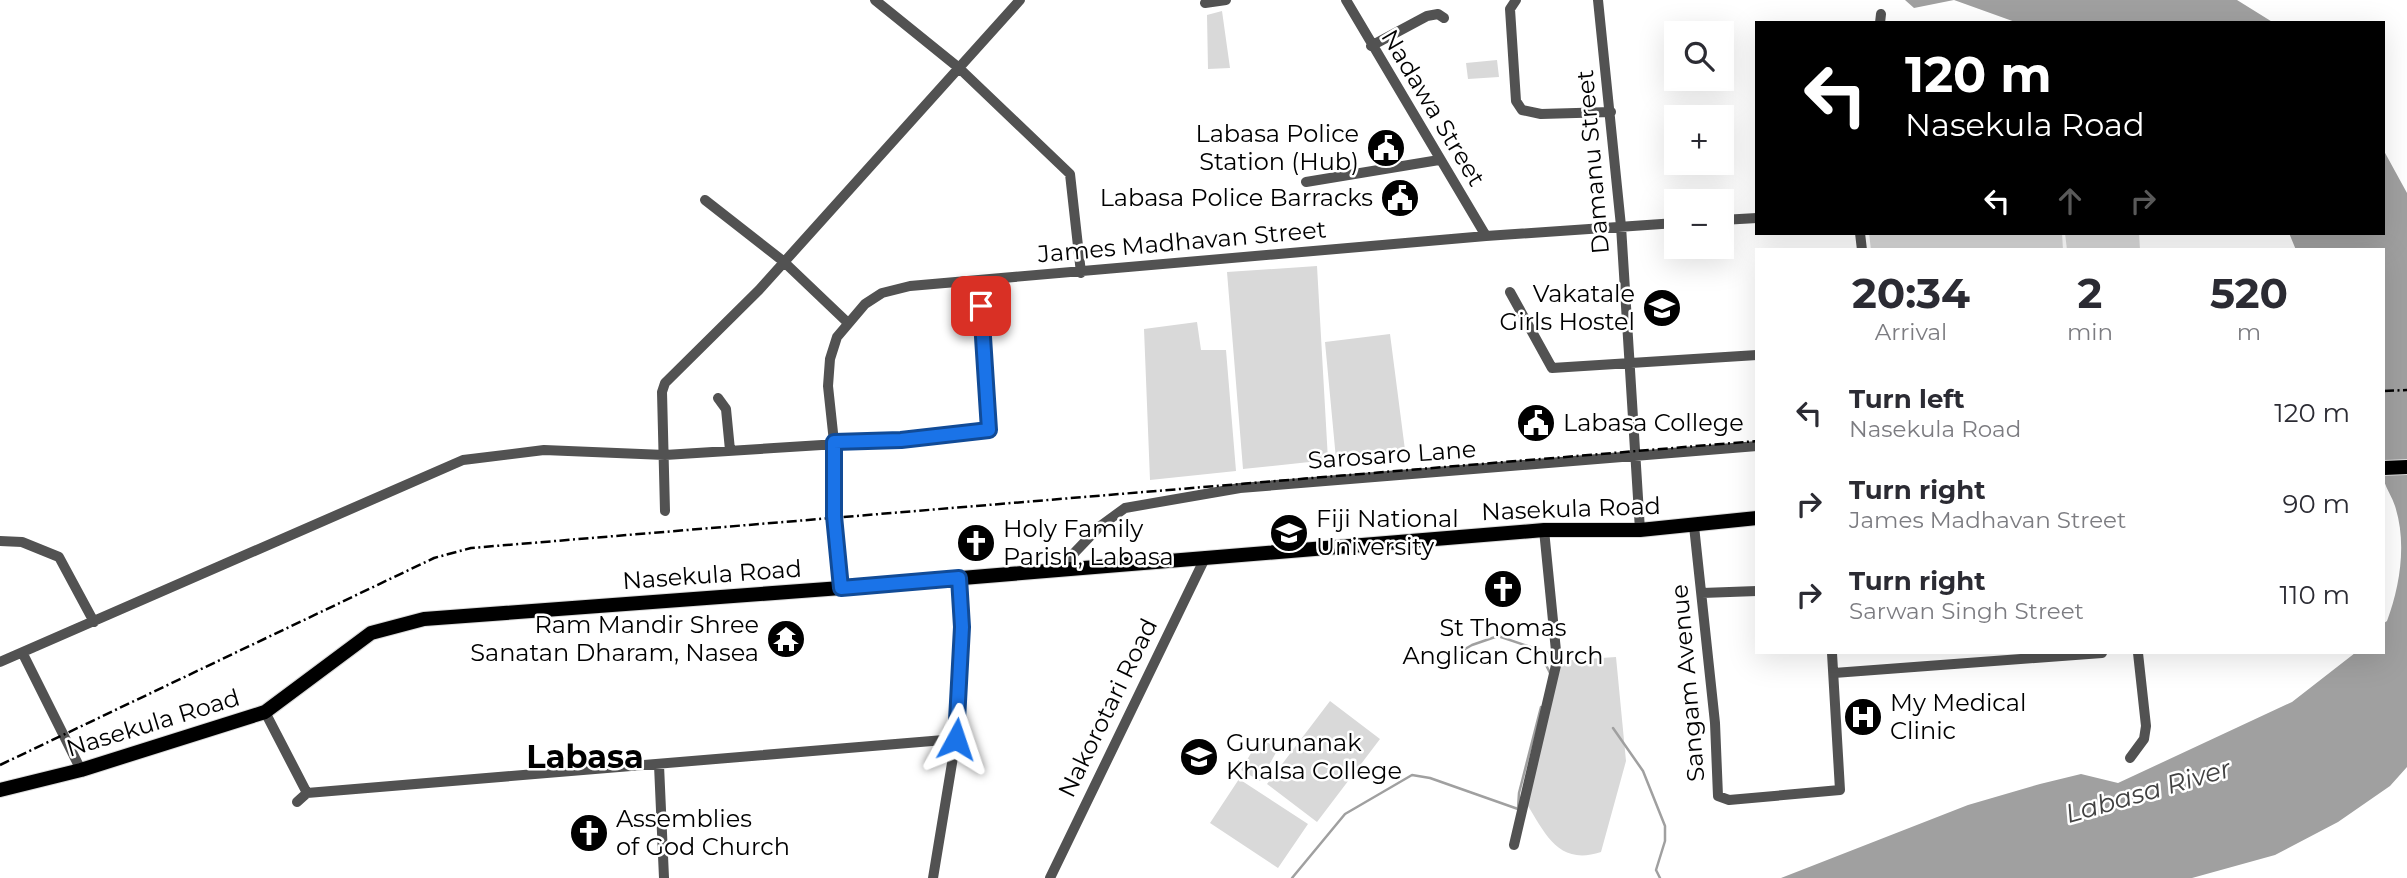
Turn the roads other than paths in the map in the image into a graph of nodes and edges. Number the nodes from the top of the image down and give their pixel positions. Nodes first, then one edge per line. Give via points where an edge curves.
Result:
1 (874, 0) edge
2 (1020, 0) edge
3 (1226, 0) edge
4 (1346, 0) edge
5 (1516, 0) edge
6 (1598, 0) edge
7 (1205, 2) dead end
8 (1444, 18) dead end
9 (1371, 46) junction
10 (959, 68) junction
11 (1611, 112) junction
12 (1438, 160) junction
13 (1306, 182) dead end
14 (705, 200) dead end
15 (1755, 218) edge
16 (1734, 219) edge
17 (1664, 224) edge
18 (1621, 226) junction
19 (1486, 236) junction
20 (783, 261) junction
21 (1081, 273) junction
22 (980, 281) junction
23 (1510, 292) dead end
24 (847, 322) junction
25 (1755, 355) edge
26 (1628, 364) junction
27 (718, 398) dead end
28 (834, 442) junction
29 (1755, 446) edge
30 (730, 450) junction
31 (666, 455) junction
32 (1637, 457) junction
33 (2407, 467) edge
34 (2385, 468) edge
35 (665, 511) dead end
36 (1755, 517) edge
37 (1695, 526) junction
38 (1544, 530) junction
39 (1640, 530) junction
40 (0, 541) edge
41 (1206, 556) junction
42 (1057, 571) junction
43 (959, 578) junction
44 (841, 588) junction
45 (1755, 591) edge
46 (1702, 593) junction
47 (94, 622) junction
48 (23, 654) junction
49 (1832, 654) edge
50 (2089, 654) edge
51 (2138, 654) edge
52 (0, 662) edge
53 (1834, 673) junction
54 (265, 712) junction
55 (956, 739) junction
56 (2130, 758) dead end
57 (659, 765) junction
58 (80, 770) junction
59 (0, 789) edge
60 (307, 793) junction
61 (297, 802) dead end
62 (1514, 845) dead end
63 (664, 878) edge
64 (933, 878) edge
65 (1050, 878) edge

1 - 10 street
2 - 10 street
3 - 7 street
4 - 9 street, Nadawa Street
5 - 11 street via 1510,9 1516,101 1522,110 1541,114
6 - 11 street, Damanu Street
8 - 9 street via 1427,16
9 - 12 street, Nadawa Street
10 - 20 street
10 - 21 street via 1070,174
11 - 18 street, Damanu Street
12 - 13 street
12 - 19 street, Nadawa Street
14 - 20 street
15 - 16 street
17 - 18 street, James Madhavan Street
18 - 19 street, James Madhavan Street
18 - 26 street, Damanu Street
19 - 21 street, James Madhavan Street
20 - 24 street
20 - 31 street via 665,383
21 - 22 street, James Madhavan Street
22 - 24 street, James Madhavan Street via 882,292
22 - 28 street via 989,430
23 - 26 street via 1552,368
24 - 28 street, James Madhavan Street via 837,337 828,374
25 - 26 street
26 - 32 street, Damanu Street
27 - 30 street via 726,410
28 - 30 street
28 - 44 street, James Madhavan Street via 834,516
29 - 32 street, Sarosaro Lane
30 - 31 street
31 - 35 street
31 - 47 street via 544,450 463,460
32 - 39 street, Damanu Street
32 - 42 street, Sarosaro Lane via 1240,488 1125,508 1099,527
33 - 34 main road
36 - 37 main road, Nasekula Road
37 - 39 main road, Nasekula Road
37 - 46 street, Sangam Avenue
38 - 39 main road, Nasekula Road
38 - 41 main road, Nasekula Road
38 - 62 street via 1557,662
40 - 47 street via 22,542 60,557
41 - 42 main road, Nasekula Road
41 - 65 street, Nakorotari Road
42 - 43 main road, Nasekula Road
43 - 44 main road, Nasekula Road
43 - 55 street via 962,627
44 - 54 main road, Nasekula Road via 403,622 371,633
45 - 46 street
46 - 53 street, Sangam Avenue via 1718,796 1729,800 1840,790
47 - 48 street
48 - 52 street
48 - 58 street
49 - 53 street
50 - 53 street
51 - 56 street via 2146,726 2144,739
54 - 58 main road, Nasekula Road
54 - 60 street
55 - 57 street
55 - 64 street
57 - 60 street
57 - 63 street
58 - 59 main road, Nasekula Road
60 - 61 street

